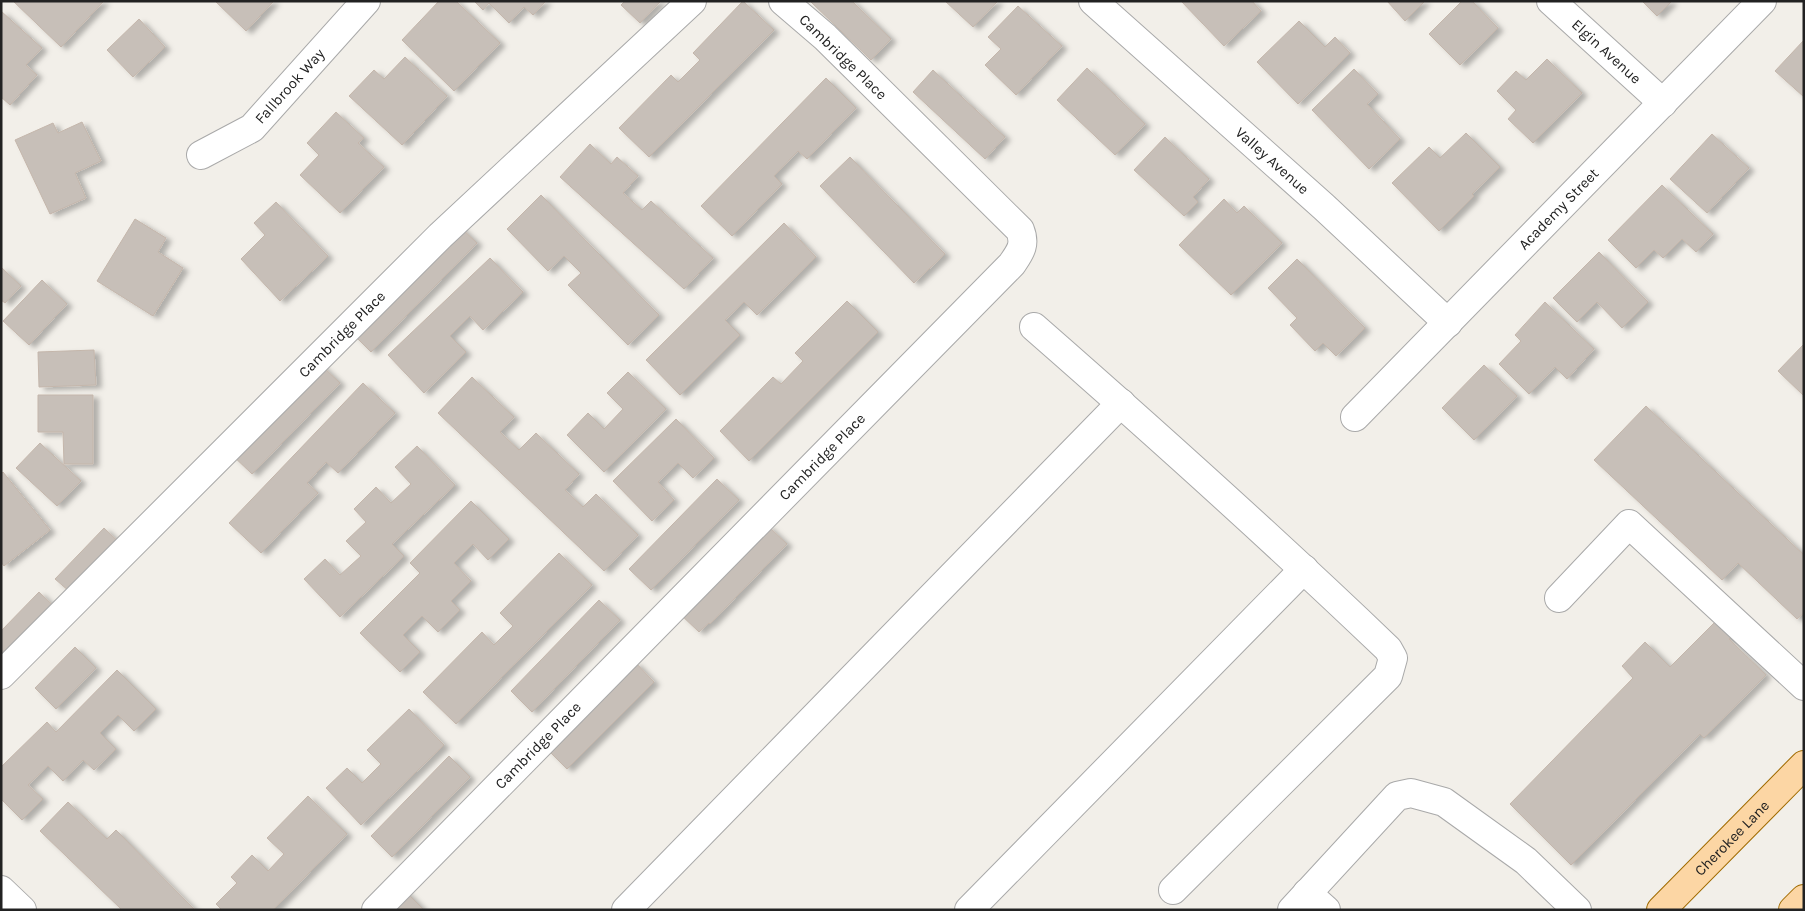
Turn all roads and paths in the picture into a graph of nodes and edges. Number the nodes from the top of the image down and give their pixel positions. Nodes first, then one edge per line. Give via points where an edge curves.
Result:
1 (366, 1) edge
2 (692, 1) edge
3 (783, 1) edge
4 (1093, 1) edge
5 (1550, 1) edge
6 (1762, 1) edge
7 (1663, 103) junction
8 (201, 155) dead end
9 (1448, 323) junction
10 (1034, 327) dead end
11 (1121, 403) junction
12 (1355, 417) dead end
13 (1304, 569) junction
14 (1559, 598) dead end
15 (1, 675) edge
16 (1804, 686) edge
17 (1804, 765) edge
18 (1, 890) edge
19 (1173, 890) dead end
20 (1804, 898) edge
21 (1308, 904) edge
22 (22, 910) edge
23 (376, 910) edge
24 (626, 910) edge
25 (969, 910) edge
26 (1576, 910) edge
27 (1661, 910) edge
28 (1793, 910) edge

1 - 8 street, Fallbrook Way via 252,128
2 - 15 street, Cambridge Place via 440,236
3 - 23 street, Cambridge Place via 825,38 1020,230 1023,239 1020,251 1012,264
4 - 9 street, Valley Avenue via 1324,207
5 - 7 street, Elgin Avenue
6 - 7 street, Academy Street
7 - 9 street, Academy Street
9 - 12 street, Academy Street
10 - 11 street
11 - 13 street
11 - 24 street
13 - 19 street via 1388,649 1393,658 1388,676
13 - 25 street
14 - 16 street via 1630,524
17 - 27 main road, Cherokee Lane
18 - 22 street
20 - 28 main road
21 - 26 street via 1398,796 1412,793 1444,802 1474,823 1526,861

